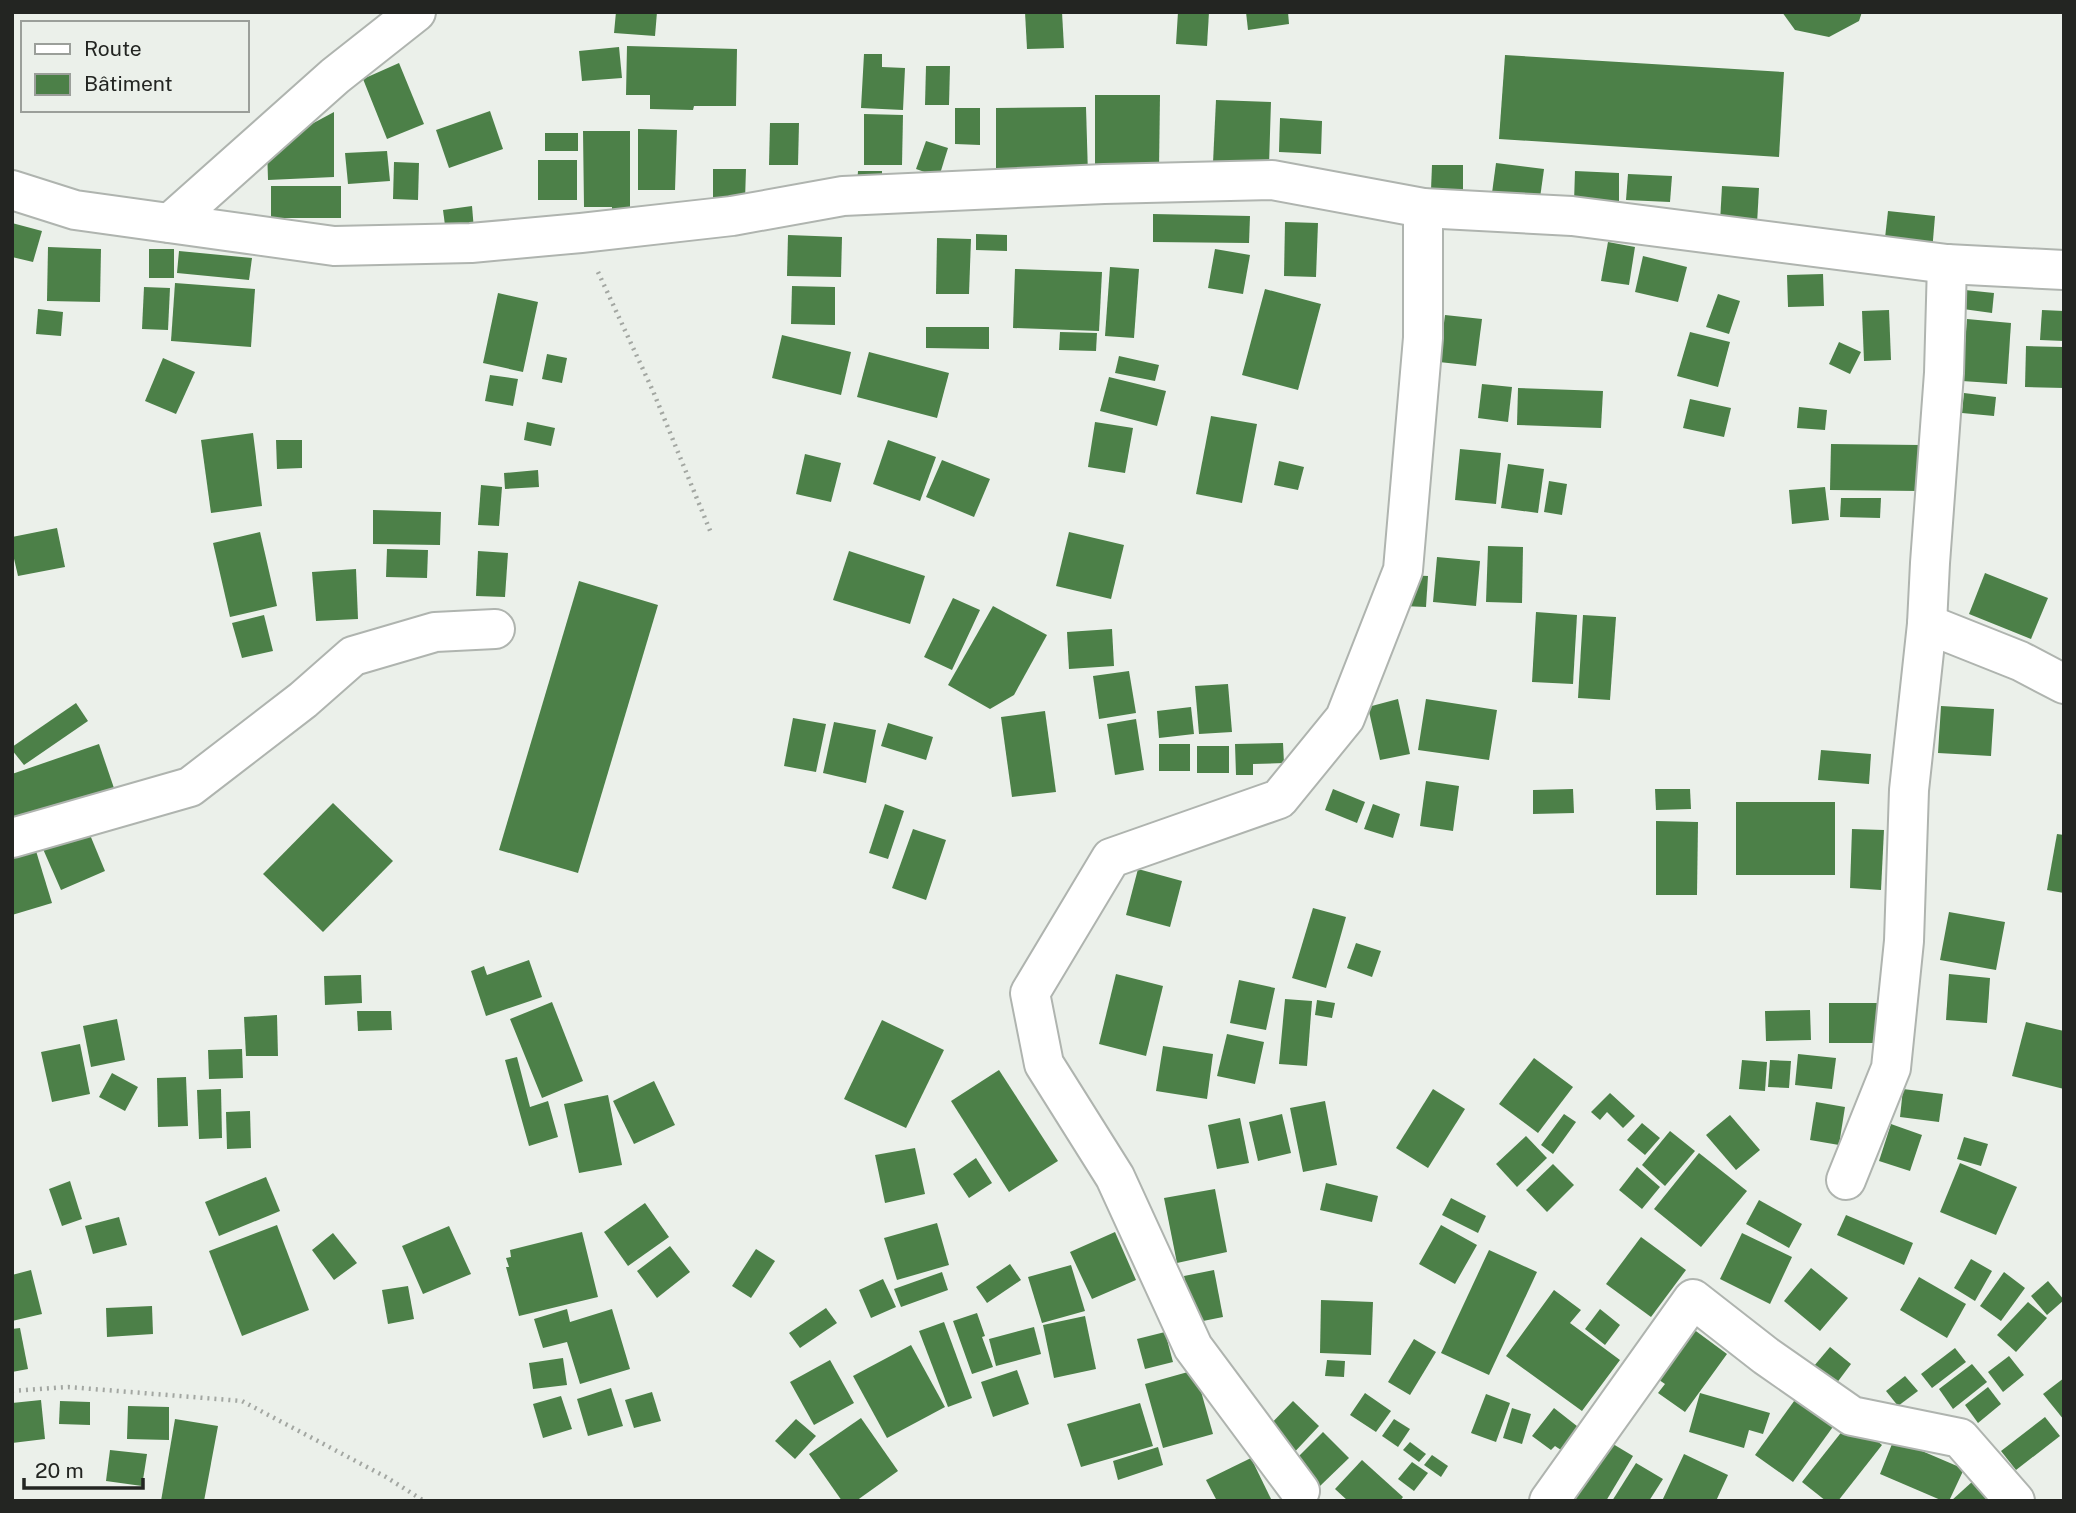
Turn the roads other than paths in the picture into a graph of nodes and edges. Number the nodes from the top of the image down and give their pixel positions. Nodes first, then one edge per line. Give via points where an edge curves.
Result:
1 (416, 12) edge
2 (12, 190) edge
3 (1423, 208) junction
4 (170, 223) junction
5 (1947, 264) junction
6 (2064, 270) edge
7 (1927, 624) junction
8 (495, 629) dead end
9 (2064, 684) edge
10 (12, 838) edge
11 (1846, 1180) dead end
12 (1300, 1491) dead end
13 (1549, 1501) edge
14 (2015, 1501) edge

1 - 4 street via 335,76
2 - 4 street via 75,210
3 - 4 street via 1272,180 843,196 732,215 471,243 334,246
3 - 5 street via 1572,215
3 - 12 street via 1423,338 1403,570 1345,718 1279,799 1111,858 1030,993 1044,1064 1115,1177 1193,1347
5 - 6 street
5 - 7 street
7 - 9 street
7 - 11 street via 1909,790 1904,941 1891,1068
8 - 10 street via 435,632 353,656 190,787
13 - 14 street via 1693,1299 1852,1416 1960,1438

